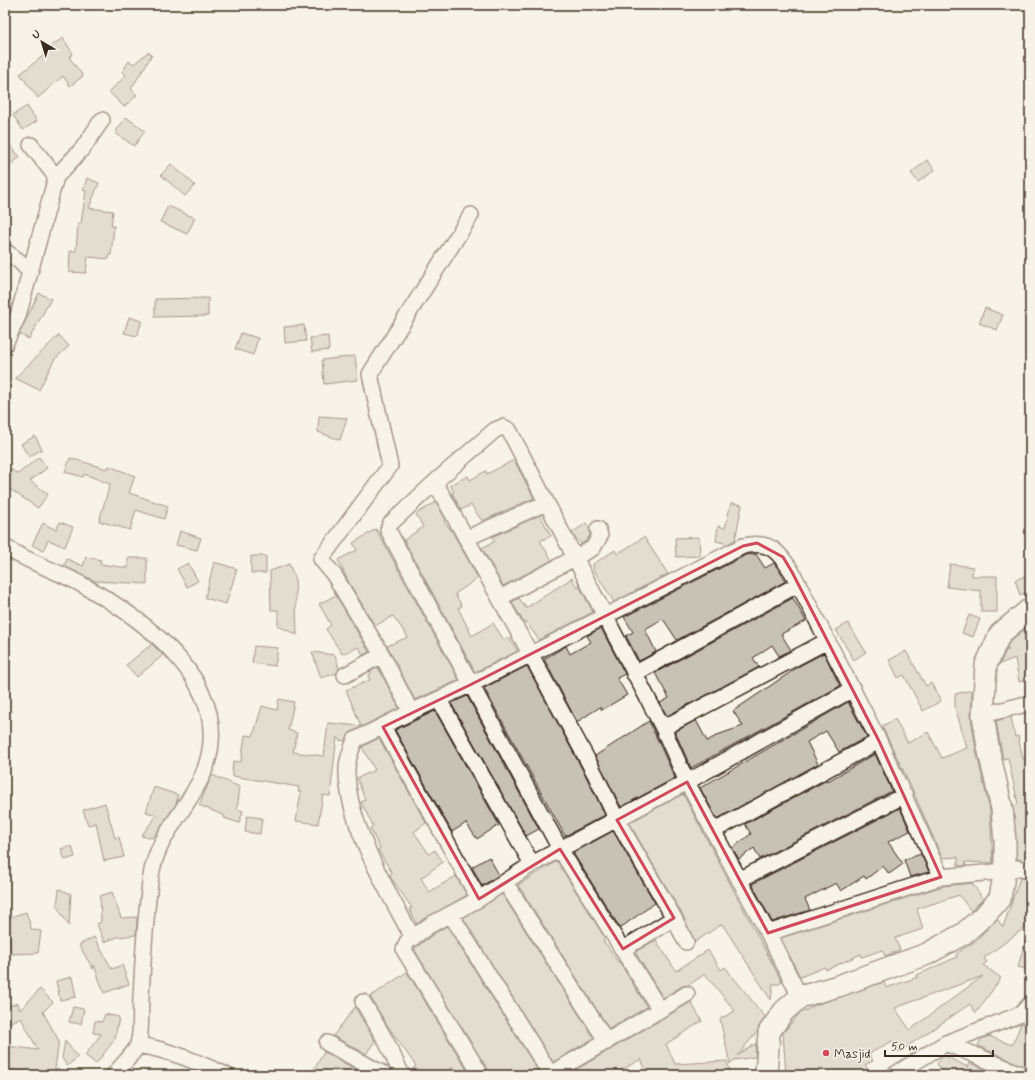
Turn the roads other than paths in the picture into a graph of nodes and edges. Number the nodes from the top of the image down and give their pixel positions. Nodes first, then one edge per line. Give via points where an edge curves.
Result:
1 (102, 120) dead end
2 (31, 145) dead end
3 (56, 177) junction
4 (471, 215) dead end
5 (5, 251) edge
6 (30, 272) junction
7 (5, 344) edge
8 (435, 482) junction
9 (546, 502) junction
10 (598, 528) dead end
11 (468, 538) junction
12 (5, 547) edge
13 (575, 559) junction
14 (797, 585) junction
15 (500, 598) junction
16 (1030, 609) edge
17 (605, 617) junction
18 (827, 641) junction
19 (530, 653) junction
20 (382, 655) junction
21 (634, 674) junction
22 (345, 675) dead end
23 (472, 684) junction
24 (853, 689) junction
25 (439, 700) junction
26 (1030, 704) edge
27 (411, 712) junction
28 (983, 715) junction
29 (383, 727) junction
30 (662, 728) junction
31 (879, 741) junction
32 (687, 782) junction
33 (905, 795) junction
34 (617, 820) junction
35 (713, 831) junction
36 (560, 849) junction
37 (532, 864) junction
38 (1005, 871) junction
39 (1030, 871) edge
40 (941, 877) junction
41 (739, 880) junction
42 (505, 882) junction
43 (479, 899) junction
44 (451, 915) junction
45 (674, 918) junction
46 (768, 934) junction
47 (413, 938) junction
48 (686, 942) dead end
49 (623, 949) junction
50 (687, 994) dead end
51 (800, 997) junction
52 (363, 1002) dead end
53 (660, 1010) junction
54 (1027, 1012) edge
55 (607, 1042) junction
56 (328, 1043) dead end
57 (946, 1043) junction
58 (138, 1045) junction
59 (114, 1075) edge
60 (226, 1075) edge
61 (385, 1075) edge
62 (402, 1075) edge
63 (481, 1075) edge
64 (550, 1075) edge
65 (766, 1075) edge
66 (894, 1075) edge
67 (1023, 1075) edge

1 - 3 street via 83,148
2 - 3 street
3 - 6 street
4 - 20 street via 370,374 390,466 321,559 334,575
5 - 6 street
6 - 7 street via 18,316
8 - 9 street via 495,430 503,428 509,430
8 - 11 street
8 - 23 street via 390,524 388,530
9 - 11 street
9 - 13 street
10 - 13 street via 599,541
11 - 15 street
12 - 58 street via 78,582 115,603 149,628 192,675 210,713 211,745 203,774 162,840 155,857 144,954
13 - 15 street
13 - 17 street
14 - 17 street via 782,557 773,549 757,543 742,546
14 - 18 street
14 - 21 street
15 - 19 street
16 - 28 street via 1000,634 988,659
17 - 19 street
17 - 21 street
18 - 24 street
18 - 30 street
19 - 23 street
19 - 34 street
20 - 22 street
20 - 27 street
21 - 30 street
23 - 25 street
23 - 36 street
24 - 31 street
24 - 32 street
25 - 27 street
25 - 37 street
26 - 28 street
27 - 29 street
28 - 38 street via 1002,809
29 - 43 street
29 - 47 street via 355,740 348,758 350,804 378,872
30 - 32 street
31 - 33 street
31 - 35 street
32 - 34 street
32 - 35 street
33 - 40 street
33 - 41 street
34 - 36 street
34 - 45 street
35 - 41 street
36 - 37 street
36 - 49 street
37 - 42 street
38 - 39 street via 1017,868
38 - 40 street
38 - 51 street via 1000,898 963,934 927,954
40 - 46 street
41 - 46 street
42 - 43 street
42 - 55 street
43 - 44 street
44 - 47 street via 430,925
44 - 64 street
45 - 48 street
45 - 49 street
46 - 51 street
47 - 63 street via 405,945 404,950
49 - 53 street
50 - 53 street
51 - 65 street via 784,1011 769,1032
52 - 62 street via 386,1040
53 - 55 street
54 - 57 street
55 - 64 street
56 - 61 street
57 - 66 street
57 - 67 street
58 - 59 street
58 - 60 street via 189,1058

